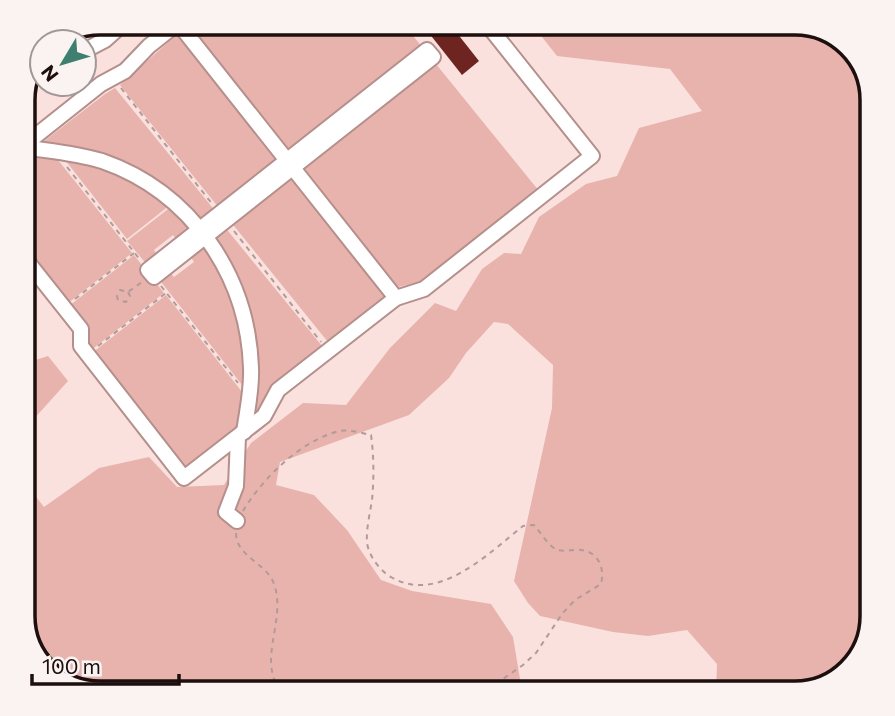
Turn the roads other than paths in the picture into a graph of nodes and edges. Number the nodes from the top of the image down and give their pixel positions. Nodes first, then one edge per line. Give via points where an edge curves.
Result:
1 (163, 35) edge
2 (188, 35) edge
3 (496, 35) edge
4 (35, 137) edge
5 (35, 149) edge
6 (290, 164) junction
7 (203, 233) junction
8 (35, 271) edge
9 (151, 274) road end
10 (396, 298) junction
11 (241, 434) junction
12 (237, 521) road end

1 - 4 lane via 125,71 100,85
2 - 6 lane
3 - 10 lane via 592,156 424,289
5 - 7 lane via 101,161 125,171 167,197
6 - 6 lane via 427,50 433,57
6 - 7 lane
6 - 10 lane
7 - 9 lane
7 - 11 lane via 230,276 246,325 251,371
8 - 11 lane via 81,329 81,346 87,355 184,478
10 - 11 lane via 278,390 264,416
11 - 12 lane via 236,486 226,512

